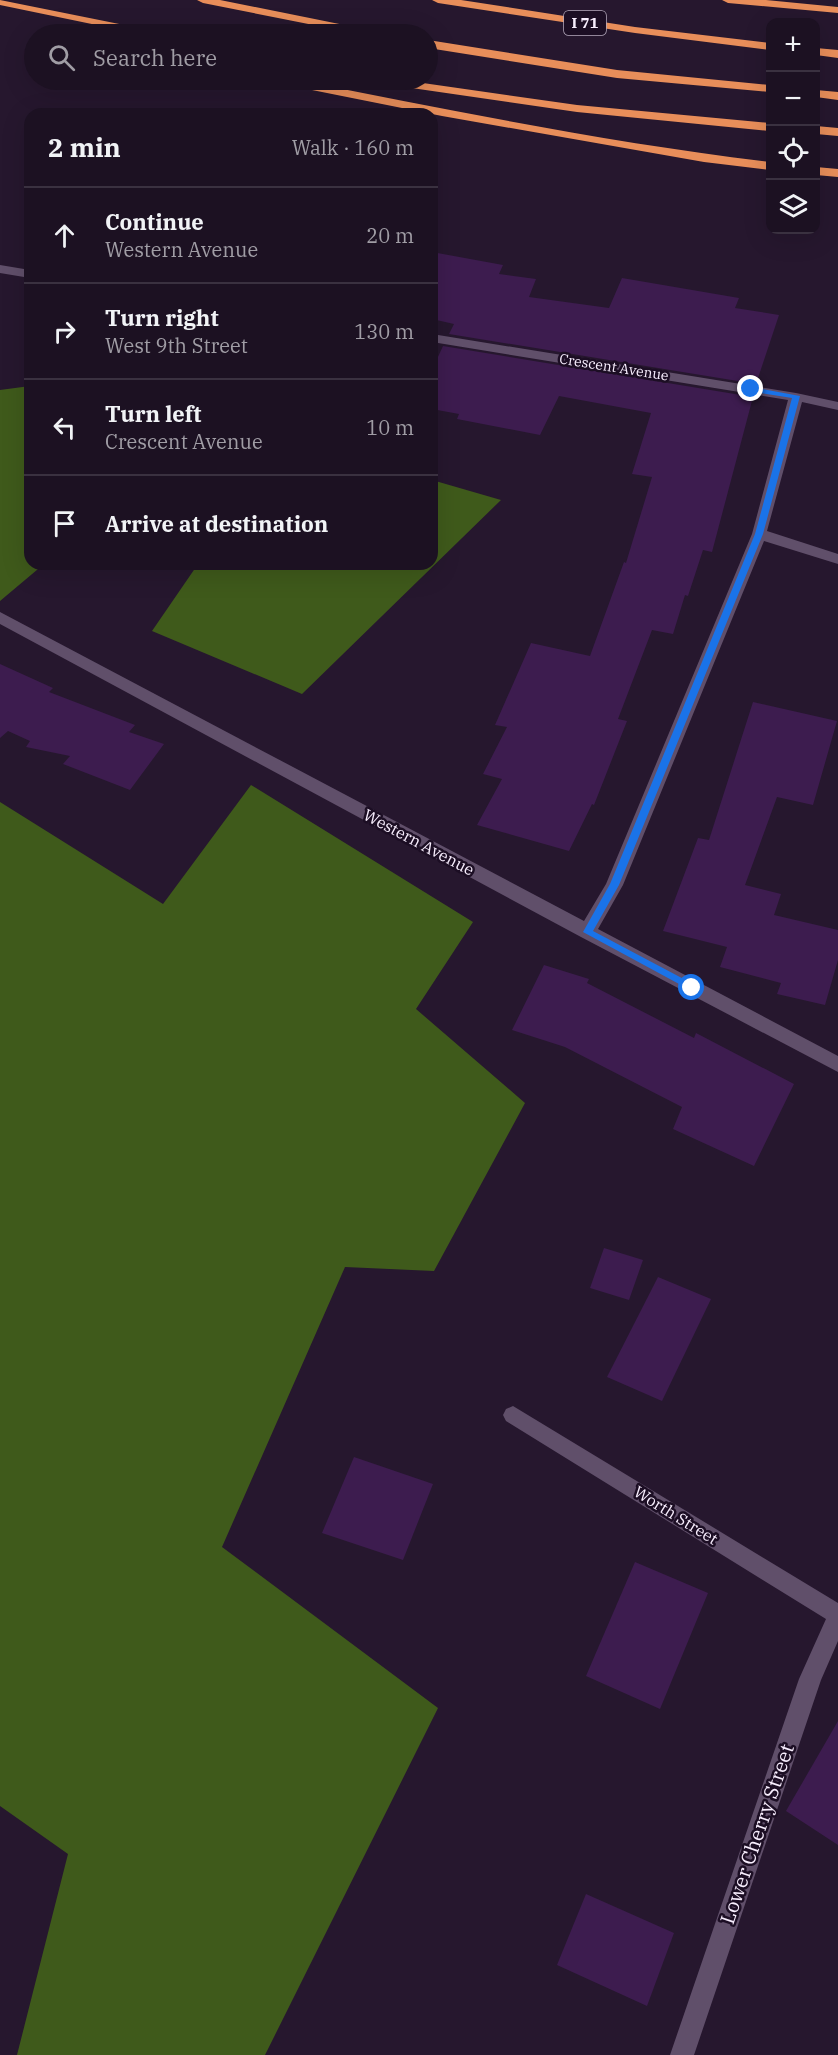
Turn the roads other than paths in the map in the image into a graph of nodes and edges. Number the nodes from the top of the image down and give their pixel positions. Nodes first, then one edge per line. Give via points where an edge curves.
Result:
1 (203, 0) edge
2 (438, 0) edge
3 (733, 1) edge
4 (0, 3) edge
5 (838, 10) edge
6 (67, 24) edge
7 (104, 24) edge
8 (324, 24) edge
9 (438, 46) edge
10 (766, 47) edge
11 (820, 52) edge
12 (838, 54) edge
13 (438, 88) edge
14 (766, 89) edge
15 (332, 90) edge
16 (820, 94) edge
17 (838, 96) edge
18 (421, 108) edge
19 (438, 111) edge
20 (766, 127) edge
21 (820, 130) edge
22 (838, 132) edge
23 (766, 165) edge
24 (820, 171) edge
25 (838, 173) edge
26 (0, 269) edge
27 (24, 273) edge
28 (438, 339) edge
29 (796, 396) junction
30 (838, 406) edge
31 (759, 534) junction
32 (838, 559) edge
33 (0, 617) edge
34 (587, 932) junction
35 (838, 1065) edge
36 (513, 1415) dead end
37 (838, 1615) edge
38 (682, 2055) edge

1 - 8 highway
2 - 10 highway, I 71
3 - 5 highway
4 - 6 highway
4 - 7 highway
9 - 14 highway via 617,74
11 - 12 highway
13 - 20 highway
15 - 18 highway
16 - 17 highway
19 - 23 highway
21 - 22 highway
24 - 25 highway
26 - 27 street
28 - 29 street, Crescent Avenue
29 - 30 street, Crescent Avenue
29 - 31 street
31 - 32 street
31 - 34 street via 614,885
33 - 34 street, Western Avenue
34 - 35 street, Western Avenue
36 - 37 street, Worth Street
37 - 38 street, Lower Cherry Street via 810,1679

